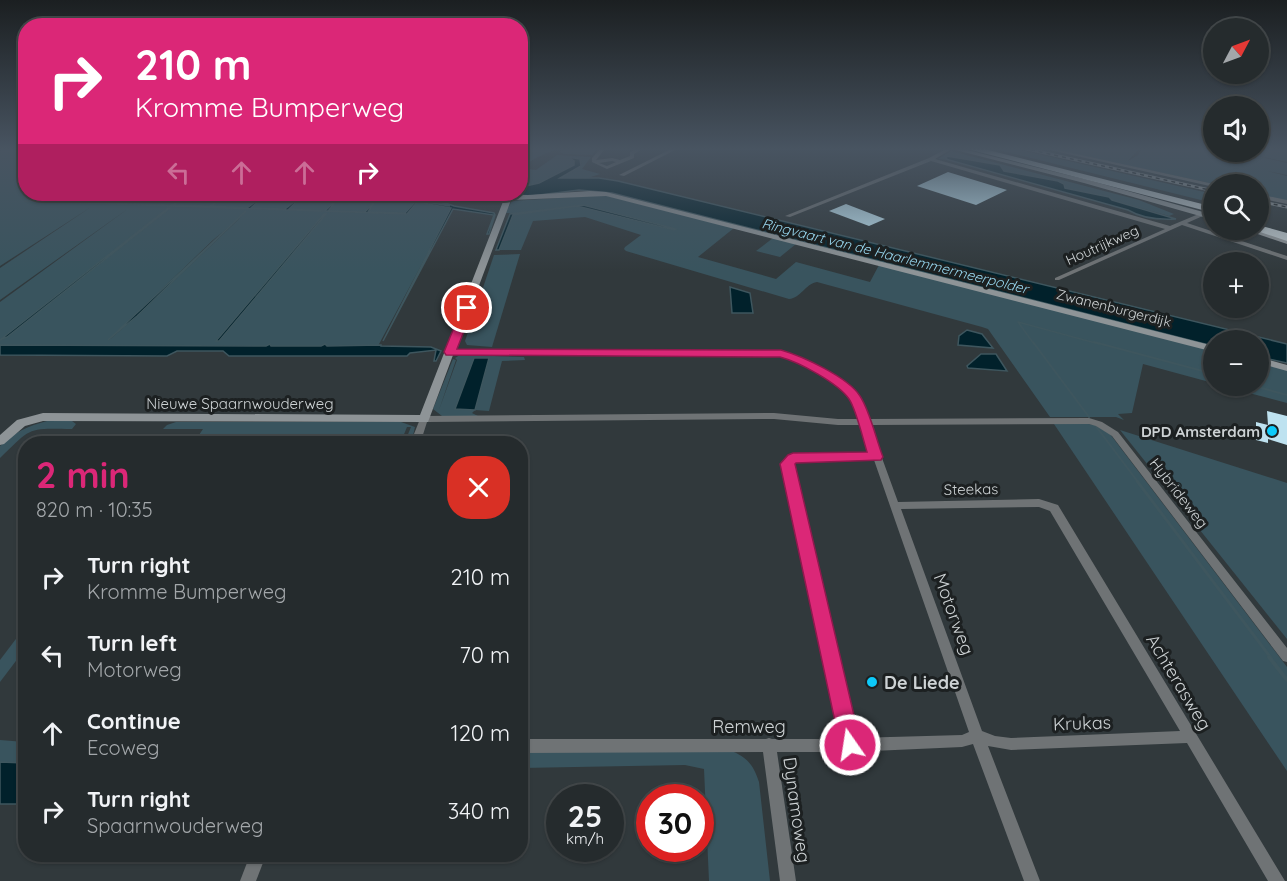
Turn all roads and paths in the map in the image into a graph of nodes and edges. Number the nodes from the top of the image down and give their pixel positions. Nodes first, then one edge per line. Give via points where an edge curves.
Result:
1 (855, 189) edge
2 (1035, 189) edge
3 (1118, 189) edge
4 (1126, 189) edge
5 (1134, 189) edge
6 (528, 197) edge
7 (1269, 198) edge
8 (507, 201) edge
9 (1287, 202) edge
10 (1203, 211) edge
11 (1203, 211) edge
12 (1203, 211) edge
13 (788, 216) dead end
14 (1203, 216) edge
15 (1181, 223) junction
16 (1269, 223) edge
17 (1287, 227) edge
18 (1169, 228) junction
19 (1269, 231) edge
20 (1269, 236) edge
21 (1287, 237) edge
22 (1287, 242) edge
23 (1287, 258) edge
24 (1057, 279) dead end
25 (1203, 346) edge
26 (450, 352) junction
27 (1269, 363) edge
28 (1287, 368) edge
29 (424, 419) junction
30 (865, 423) junction
31 (418, 436) edge
32 (3, 438) edge
33 (876, 457) junction
34 (1048, 504) joint
35 (895, 506) junction
36 (1287, 657) edge
37 (977, 736) junction
38 (1190, 736) junction
39 (769, 744) junction
40 (850, 745) junction
41 (528, 746) edge
42 (255, 862) edge
43 (248, 881) edge
44 (788, 881) edge
45 (1032, 881) edge
46 (1276, 881) edge

1 - 13 street
2 - 18 street
3 - 10 street
4 - 11 highway
5 - 12 highway
6 - 25 street, Zwanenburgerdijk via 580,192 606,194
7 - 9 street
8 - 26 street
14 - 15 street, Houtrijkweg
15 - 18 street, Houtrijkweg
15 - 23 street
16 - 17 highway
18 - 24 street, Houtrijkweg
19 - 21 highway
20 - 22 street
26 - 29 street
26 - 30 street, Motorweg via 781,354 823,372 854,397
27 - 28 street
29 - 30 street, Hybrideweg via 774,416
29 - 31 street
29 - 32 street, Nieuwe Spaarnwouderweg via 55,418 30,424
30 - 33 street, Motorweg
30 - 36 street, Hybrideweg via 1079,420 1108,428
33 - 35 street, Motorweg
33 - 40 street via 793,458 787,464
34 - 35 street, Steekas
34 - 38 street, Achterasweg via 1054,508
35 - 37 street, Motorweg
37 - 38 street, Krukas via 1011,744
37 - 40 street, Remweg via 962,741
37 - 45 street, Motorweg
38 - 46 street, Achterasweg
39 - 40 street, Remweg
39 - 41 street, Remweg
39 - 44 street, Dynamoweg
42 - 43 street

